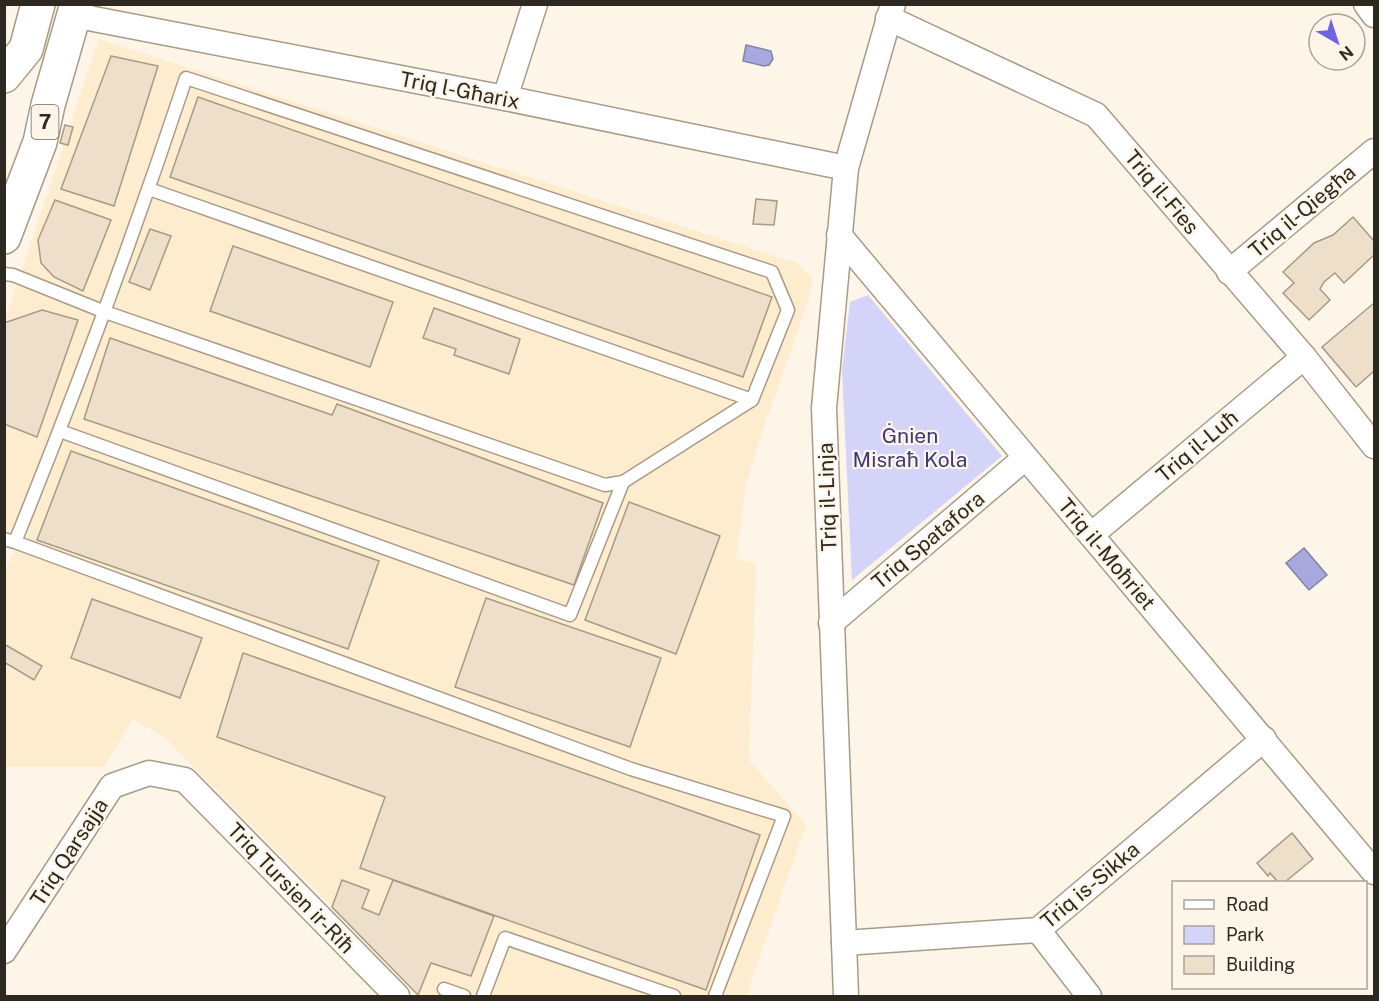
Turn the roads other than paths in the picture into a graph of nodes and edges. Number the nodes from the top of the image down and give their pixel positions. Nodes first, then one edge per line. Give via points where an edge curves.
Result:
1 (38, 4) edge
2 (535, 4) edge
3 (1366, 4) edge
4 (86, 11) edge
5 (890, 11) edge
6 (1374, 15) edge
7 (4, 76) edge
8 (505, 98) junction
9 (1374, 151) edge
10 (846, 168) junction
11 (149, 189) junction
12 (839, 235) junction
13 (4, 237) edge
14 (1229, 272) junction
15 (4, 274) edge
16 (105, 312) junction
17 (1304, 357) junction
18 (752, 400) junction
19 (60, 431) junction
20 (1374, 446) edge
21 (1025, 458) junction
22 (623, 482) junction
23 (1091, 535) junction
24 (10, 540) edge
25 (831, 623) junction
26 (1264, 739) junction
27 (185, 780) joint
28 (1374, 872) edge
29 (1038, 930) junction
30 (844, 943) junction
31 (4, 951) edge
32 (444, 990) dead end
33 (397, 996) edge
34 (464, 996) edge
35 (483, 996) edge
36 (674, 996) edge
37 (715, 996) edge
38 (846, 996) edge
39 (1089, 996) edge

1 - 7 highway via 26,49
2 - 8 street
3 - 6 street
4 - 8 street, Triq l-Għarix
4 - 13 highway, 7 via 48,105 40,142
5 - 10 street, Triq il-Linja
5 - 14 street, Triq il-Fies via 1096,115
8 - 10 street, Triq l-Għarix
9 - 14 street, Triq il-Qiegħa
10 - 12 street, Triq il-Linja
11 - 16 lane
11 - 18 lane
11 - 18 lane via 186,78 772,272 788,310
12 - 21 street, Triq il-Moħriet
12 - 25 street, Triq il-Linja via 824,408
14 - 17 street, Triq il-Fies
15 - 16 lane
16 - 19 lane
16 - 22 lane via 605,485
17 - 20 street, Triq il-Fies
17 - 23 street, Triq il-Luħ
18 - 22 lane
19 - 22 lane via 570,615
19 - 24 lane
21 - 23 street, Triq il-Moħriet
21 - 25 street, Triq Spatafora
23 - 26 street, Triq il-Moħriet
24 - 37 lane via 630,769 784,816
25 - 30 street, Triq il-Linja
26 - 28 street, Triq il-Moħriet
26 - 29 street, Triq is-Sikka
27 - 31 street, Triq Qarsajja via 149,773 112,786
27 - 33 street, Triq Tursien ir-Riħ
29 - 30 street, Triq is-Sikka
29 - 39 street
30 - 38 street, Triq il-Linja
32 - 34 lane
35 - 36 lane via 505,938

